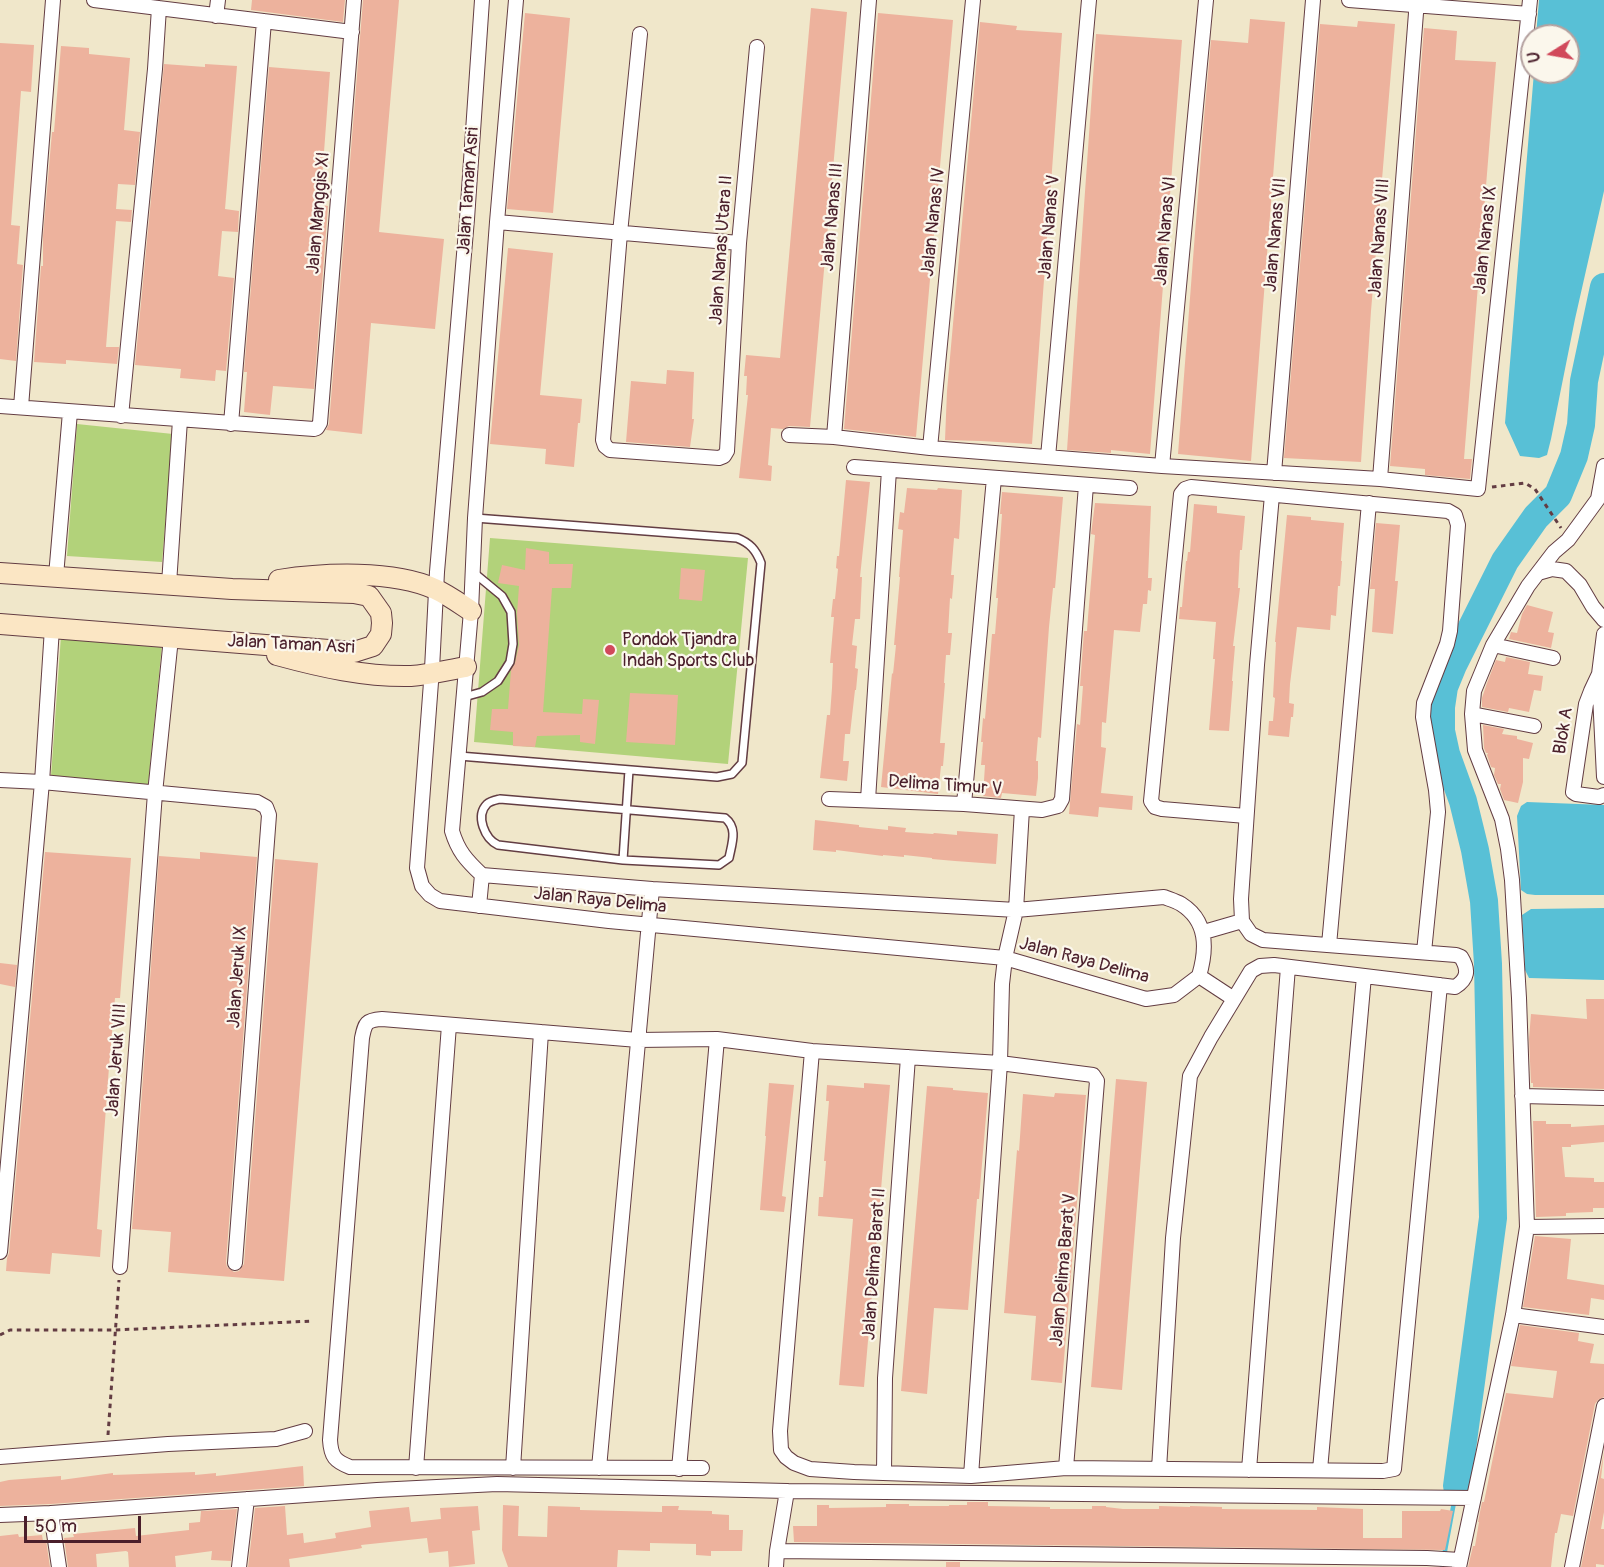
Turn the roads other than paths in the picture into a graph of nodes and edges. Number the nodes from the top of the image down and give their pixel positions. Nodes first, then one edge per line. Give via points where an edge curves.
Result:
1 (53, 0) edge
2 (94, 0) edge
3 (99, 0) edge
4 (218, 0) edge
5 (354, 0) edge
6 (482, 0) edge
7 (516, 0) edge
8 (869, 0) edge
9 (973, 0) edge
10 (1089, 0) edge
11 (1206, 0) edge
12 (1313, 0) edge
13 (1349, 0) edge
14 (1530, 0) edge
15 (1417, 3) edge
16 (159, 8) junction
17 (1529, 14) junction
18 (216, 16) junction
19 (264, 21) junction
20 (352, 32) junction
21 (640, 34) dead end
22 (757, 47) dead end
23 (497, 222) junction
24 (620, 233) junction
25 (740, 243) junction
26 (0, 406) edge
27 (21, 407) junction
28 (70, 412) junction
29 (121, 416) junction
30 (180, 420) junction
31 (231, 424) junction
32 (789, 435) dead end
33 (834, 437) junction
34 (930, 448) junction
35 (1048, 457) junction
36 (1162, 466) junction
37 (1604, 466) edge
38 (854, 467) dead end
39 (889, 470) junction
40 (1274, 473) junction
41 (994, 478) junction
42 (1380, 479) junction
43 (1086, 485) junction
44 (1130, 488) dead end
45 (1272, 495) junction
46 (1369, 503) junction
47 (475, 518) junction
48 (473, 572) junction
49 (0, 573) edge
50 (1538, 573) junction
51 (56, 576) junction
52 (169, 584) junction
53 (232, 589) junction
54 (437, 590) junction
55 (471, 611) junction
56 (1604, 620) edge
57 (0, 624) edge
58 (52, 628) junction
59 (1604, 634) edge
60 (171, 638) junction
61 (231, 642) junction
62 (1493, 645) junction
63 (1553, 658) dead end
64 (467, 663) junction
65 (432, 671) junction
66 (1599, 674) junction
67 (464, 698) junction
68 (1472, 714) junction
69 (1534, 726) dead end
70 (459, 756) junction
71 (629, 770) junction
72 (1604, 777) edge
73 (0, 780) edge
74 (42, 782) junction
75 (155, 793) junction
76 (1602, 796) edge
77 (829, 799) dead end
78 (868, 800) junction
79 (964, 804) junction
80 (627, 809) junction
81 (1022, 809) junction
82 (1246, 816) junction
83 (623, 860) junction
84 (482, 875) junction
85 (652, 889) junction
86 (479, 906) junction
87 (1016, 910) junction
88 (1242, 921) junction
89 (650, 925) junction
90 (1204, 932) junction
91 (1329, 945) junction
92 (1424, 952) junction
93 (1005, 958) junction
94 (1288, 967) junction
95 (1199, 976) junction
96 (1364, 976) junction
97 (1440, 985) junction
98 (1234, 999) junction
99 (449, 1025) junction
100 (541, 1032) junction
101 (638, 1040) junction
102 (717, 1040) junction
103 (812, 1051) junction
104 (908, 1057) junction
105 (1000, 1063) junction
106 (1522, 1095) junction
107 (1604, 1098) edge
108 (1604, 1226) edge
109 (1527, 1227) junction
110 (0, 1252) edge
111 (235, 1263) dead end
112 (120, 1267) road end
113 (1513, 1315) junction
114 (1604, 1327) edge
115 (1604, 1406) edge
116 (305, 1431) dead end
117 (0, 1457) edge
118 (416, 1468) junction
119 (513, 1468) junction
120 (599, 1468) junction
121 (679, 1468) junction
122 (702, 1468) dead end
123 (1066, 1468) junction
124 (1159, 1469) junction
125 (1249, 1470) junction
126 (1320, 1470) junction
127 (884, 1473) junction
128 (971, 1476) junction
129 (787, 1491) junction
130 (1463, 1498) junction
131 (247, 1499) junction
132 (51, 1513) junction
133 (0, 1515) edge
134 (777, 1551) junction
135 (1443, 1562) edge
136 (59, 1567) edge
137 (239, 1567) edge
138 (776, 1567) edge
139 (1572, 1567) edge

1 - 27 street
2 - 3 street
3 - 16 street
4 - 18 street
5 - 20 street, Jalan Manggis XI
6 - 54 street, Jalan Taman Asri
7 - 23 street, Jalan Taman Asri
8 - 33 street, Jalan Nanas III
9 - 34 street, Jalan Nanas IV
10 - 35 street, Jalan Nanas V
11 - 36 street, Jalan Nanas VI
12 - 40 street, Jalan Nanas VII
13 - 15 street
14 - 17 street, Jalan Nanas IX
15 - 17 street
15 - 42 street, Jalan Nanas VIII
16 - 18 street
16 - 29 street
17 - 42 street, Jalan Nanas IX via 1478,487
18 - 19 street
19 - 20 street
19 - 31 street
20 - 31 street, Jalan Manggis XI via 320,423 314,429
21 - 24 street
22 - 25 street, Jalan Nanas Utara II
23 - 24 street
23 - 47 street, Jalan Taman Asri
24 - 25 street
24 - 25 street, Jalan Nanas Utara II via 603,440 610,450 621,451 719,458 727,451
26 - 27 street
27 - 28 street
28 - 29 street
28 - 51 street
29 - 30 street
30 - 31 street
30 - 52 street
32 - 33 street
33 - 34 street
34 - 35 street
35 - 36 street
36 - 40 street
37 - 50 street via 1599,500
38 - 39 street
39 - 41 street
39 - 78 street
40 - 42 street
41 - 43 street
41 - 79 street
43 - 44 street
43 - 81 street, Delima Timur V via 1062,799 1058,806
45 - 46 street
45 - 82 street
45 - 82 street via 1191,487 1180,494 1151,801 1162,810
46 - 91 street
46 - 92 street via 1448,511 1455,515 1458,525 1450,631 1424,703 1438,812
47 - 48 street, Jalan Taman Asri
47 - 71 lane via 737,538 757,554 761,563 742,763 732,774 717,777
48 - 55 street, Jalan Taman Asri
48 - 67 lane via 502,597 511,612 513,644 510,662 498,681
49 - 51 main road, Jalan Taman Asri
50 - 56 street via 1566,571
50 - 62 street
51 - 52 main road, Jalan Taman Asri
52 - 53 main road, Jalan Taman Asri
53 - 54 main road via 318,576 357,576 402,578
53 - 61 main road, Jalan Taman Asri via 354,592 369,596 381,613 382,623 381,634 372,646 354,652
54 - 55 main road
54 - 65 street, Jalan Taman Asri
55 - 64 street, Jalan Taman Asri
57 - 58 main road, Jalan Taman Asri
58 - 60 main road, Jalan Taman Asri
58 - 74 street
59 - 66 street
60 - 61 main road, Jalan Taman Asri
60 - 75 street, Jalan Jeruk VIII
61 - 65 main road via 346,671 411,676
62 - 63 street
62 - 68 street via 1474,691
64 - 65 main road
64 - 67 street
65 - 86 street, Jalan Raya Delima via 417,868 422,886 430,895 441,901
66 - 72 street
66 - 76 street, Blok A via 1586,704 1573,792
67 - 70 street
68 - 69 street
68 - 106 street via 1475,750 1502,819 1508,849
70 - 71 lane
70 - 84 street via 452,831 457,847
71 - 80 lane
73 - 74 street, Jalan Jeruk IX
74 - 75 street, Jalan Jeruk IX
74 - 110 street
75 - 111 street, Jalan Jeruk IX via 257,802 266,807 269,815
75 - 112 street, Jalan Jeruk VIII
77 - 78 street, Delima Timur V
78 - 79 street, Delima Timur V
79 - 81 street, Delima Timur V
80 - 83 lane
80 - 83 lane via 725,818 734,832 729,858 719,865
80 - 83 lane via 500,799 486,805 481,815 490,840 498,845
81 - 87 street
82 - 88 street
84 - 85 street, Jalan Raya Delima
84 - 86 street
85 - 87 street, Jalan Raya Delima
85 - 89 street
86 - 89 street, Jalan Raya Delima
87 - 90 street, Jalan Raya Delima via 1164,897 1182,904
87 - 93 street
88 - 90 street
88 - 91 street via 1251,934 1263,940
89 - 93 street, Jalan Raya Delima
89 - 101 street
90 - 95 street via 1205,951
91 - 92 street
92 - 97 street via 1456,955 1466,965 1463,982 1455,987
93 - 95 street, Jalan Raya Delima via 1146,999 1174,995
93 - 105 street
94 - 96 street
94 - 98 street via 1260,966 1251,971
94 - 125 street
95 - 98 street
96 - 97 street
96 - 126 street
97 - 126 street via 1394,1469
98 - 124 street via 1190,1076 1173,1238
99 - 100 street
99 - 118 street
99 - 118 street via 382,1019 364,1026 338,1320 330,1440 333,1457 350,1467
100 - 101 street
100 - 119 street
101 - 102 street
101 - 120 street
102 - 103 street
102 - 121 street
103 - 104 street
103 - 127 street via 781,1450 794,1463 810,1469
104 - 105 street
104 - 127 street, Jalan Delima Barat II via 885,1378
105 - 123 street, Jalan Delima Barat V via 1091,1074 1097,1081
105 - 128 street
106 - 107 street
106 - 109 street
108 - 109 street
109 - 113 street
113 - 114 street
113 - 130 street
115 - 139 street
116 - 117 street via 276,1439
118 - 119 street
119 - 120 street
120 - 121 street
121 - 122 street
123 - 124 street
123 - 128 street
124 - 125 street
125 - 126 street
127 - 128 street
129 - 130 street
129 - 131 street via 497,1484
129 - 134 street
130 - 135 street
131 - 132 street
131 - 137 street
132 - 133 street
132 - 136 street
134 - 135 street
134 - 138 street

